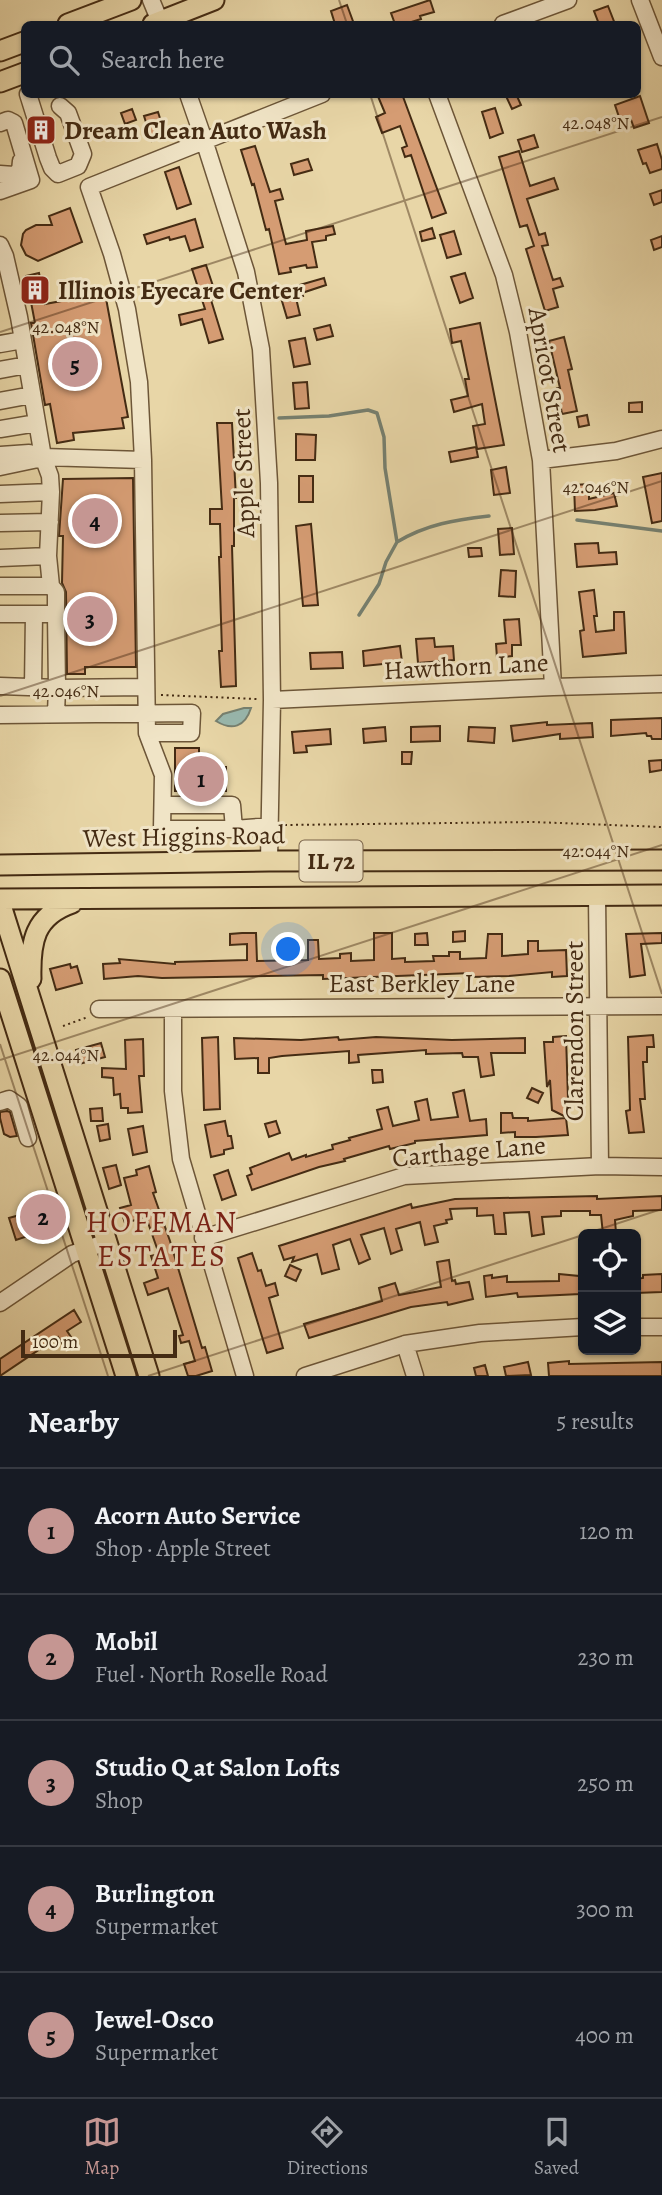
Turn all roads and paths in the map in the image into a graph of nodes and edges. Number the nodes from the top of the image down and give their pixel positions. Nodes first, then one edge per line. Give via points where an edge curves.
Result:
1 (131, 0) edge
2 (151, 0) edge
3 (214, 0) edge
4 (568, 0) edge
5 (640, 0) edge
6 (76, 21) edge
7 (157, 21) edge
8 (165, 21) edge
9 (511, 21) edge
10 (21, 43) edge
11 (0, 51) edge
12 (662, 57) edge
13 (21, 77) edge
14 (0, 82) edge
15 (29, 98) edge
16 (189, 98) edge
17 (312, 98) edge
18 (438, 98) edge
19 (58, 100) edge
20 (0, 123) edge
21 (204, 140) junction
22 (22, 150) junction
23 (0, 174) edge
24 (0, 191) edge
25 (0, 245) edge
26 (8, 308) edge
27 (23, 340) junction
28 (0, 344) edge
29 (27, 365) junction
30 (0, 370) edge
31 (33, 395) junction
32 (0, 401) edge
33 (37, 423) junction
34 (0, 429) edge
35 (662, 439) edge
36 (0, 455) edge
37 (43, 457) junction
38 (143, 460) junction
39 (541, 460) junction
40 (0, 467) edge
41 (51, 492) junction
42 (0, 494) edge
43 (50, 522) junction
44 (0, 523) edge
45 (48, 556) junction
46 (0, 558) edge
47 (0, 586) edge
48 (51, 586) junction
49 (0, 614) edge
50 (34, 614) junction
51 (57, 614) junction
52 (662, 684) edge
53 (0, 686) edge
54 (33, 687) junction
55 (553, 687) junction
56 (57, 688) junction
57 (146, 691) junction
58 (272, 700) junction
59 (56, 713) junction
60 (146, 713) junction
61 (0, 715) edge
62 (147, 733) junction
63 (163, 805) junction
64 (271, 826) junction
65 (662, 827) edge
66 (234, 829) junction
67 (662, 860) edge
68 (269, 861) junction
69 (0, 865) edge
70 (662, 895) edge
71 (597, 896) junction
72 (84, 899) junction
73 (0, 901) edge
74 (0, 979) edge
75 (31, 1001) junction
76 (662, 1006) edge
77 (598, 1007) junction
78 (99, 1009) joint
79 (173, 1010) junction
80 (63, 1026) dead end
81 (0, 1102) edge
82 (28, 1138) dead end
83 (600, 1166) junction
84 (662, 1167) edge
85 (203, 1238) junction
86 (107, 1242) junction
87 (86, 1248) junction
88 (0, 1303) edge
89 (578, 1327) edge
90 (641, 1327) edge
91 (662, 1327) edge
92 (405, 1344) junction
93 (126, 1376) edge
94 (149, 1376) edge
95 (245, 1376) edge
96 (305, 1376) edge
97 (415, 1376) edge

1 - 6 main road
2 - 7 street
3 - 8 main road
4 - 9 street
5 - 12 street
10 - 11 main road
13 - 14 main road
15 - 19 street via 58,174 71,170 76,160
16 - 21 street, Apple Street
17 - 21 street
18 - 39 street, Apricot Street via 504,275
20 - 22 street via 14,123
21 - 38 street via 89,187 127,309 139,382
21 - 58 street, Apple Street via 246,272 261,349 270,483
22 - 23 street via 20,171
22 - 24 street via 31,180
25 - 26 street via 5,256
26 - 27 street
27 - 28 street
27 - 29 street
29 - 30 street
29 - 31 street
31 - 32 street
31 - 33 street
33 - 34 street
33 - 37 street
35 - 39 street via 616,451
36 - 37 street
37 - 38 street
37 - 40 street
37 - 41 street
38 - 57 street
39 - 55 street, Apricot Street
41 - 42 street
41 - 43 street
43 - 44 street
43 - 45 street
45 - 46 street
45 - 48 street
47 - 48 street
48 - 51 street via 56,592
49 - 50 street
50 - 51 street
50 - 54 street
51 - 56 street
52 - 55 street, Hawthorn Lane
53 - 54 street
54 - 56 street
55 - 58 street, Hawthorn Lane
56 - 57 street
56 - 59 street
57 - 58 path
57 - 60 street
58 - 64 street, Apple Street
59 - 60 street
59 - 61 street
60 - 62 street
60 - 62 street via 192,713 191,733
62 - 63 street via 163,775
63 - 66 street via 232,805
63 - 66 street via 162,829
64 - 65 path via 533,822
64 - 66 street
64 - 68 street, Apple Street
67 - 68 main road, West Higgins Road / IL 72
68 - 69 main road, West Higgins Road / IL 72
70 - 71 main road, IL 72
71 - 72 main road, IL 72
71 - 77 street, Clarendon Street
72 - 73 main road, IL 72
72 - 75 main road via 54,909 40,924 30,957
73 - 75 main road
74 - 87 main road
75 - 86 main road
76 - 77 street, East Berkley Lane
77 - 79 street, East Berkley Lane
77 - 83 street, Clarendon Street
78 - 79 street, East Berkley Lane
78 - 80 path
79 - 85 street via 173,1091 181,1159
81 - 82 street via 9,1099 19,1106
83 - 84 street, Carthage Lane
83 - 85 street, Carthage Lane via 404,1176
85 - 95 street
86 - 87 street
86 - 94 main road
87 - 88 street
87 - 93 main road
89 - 92 street via 480,1333
90 - 91 street
92 - 96 street
92 - 97 street

